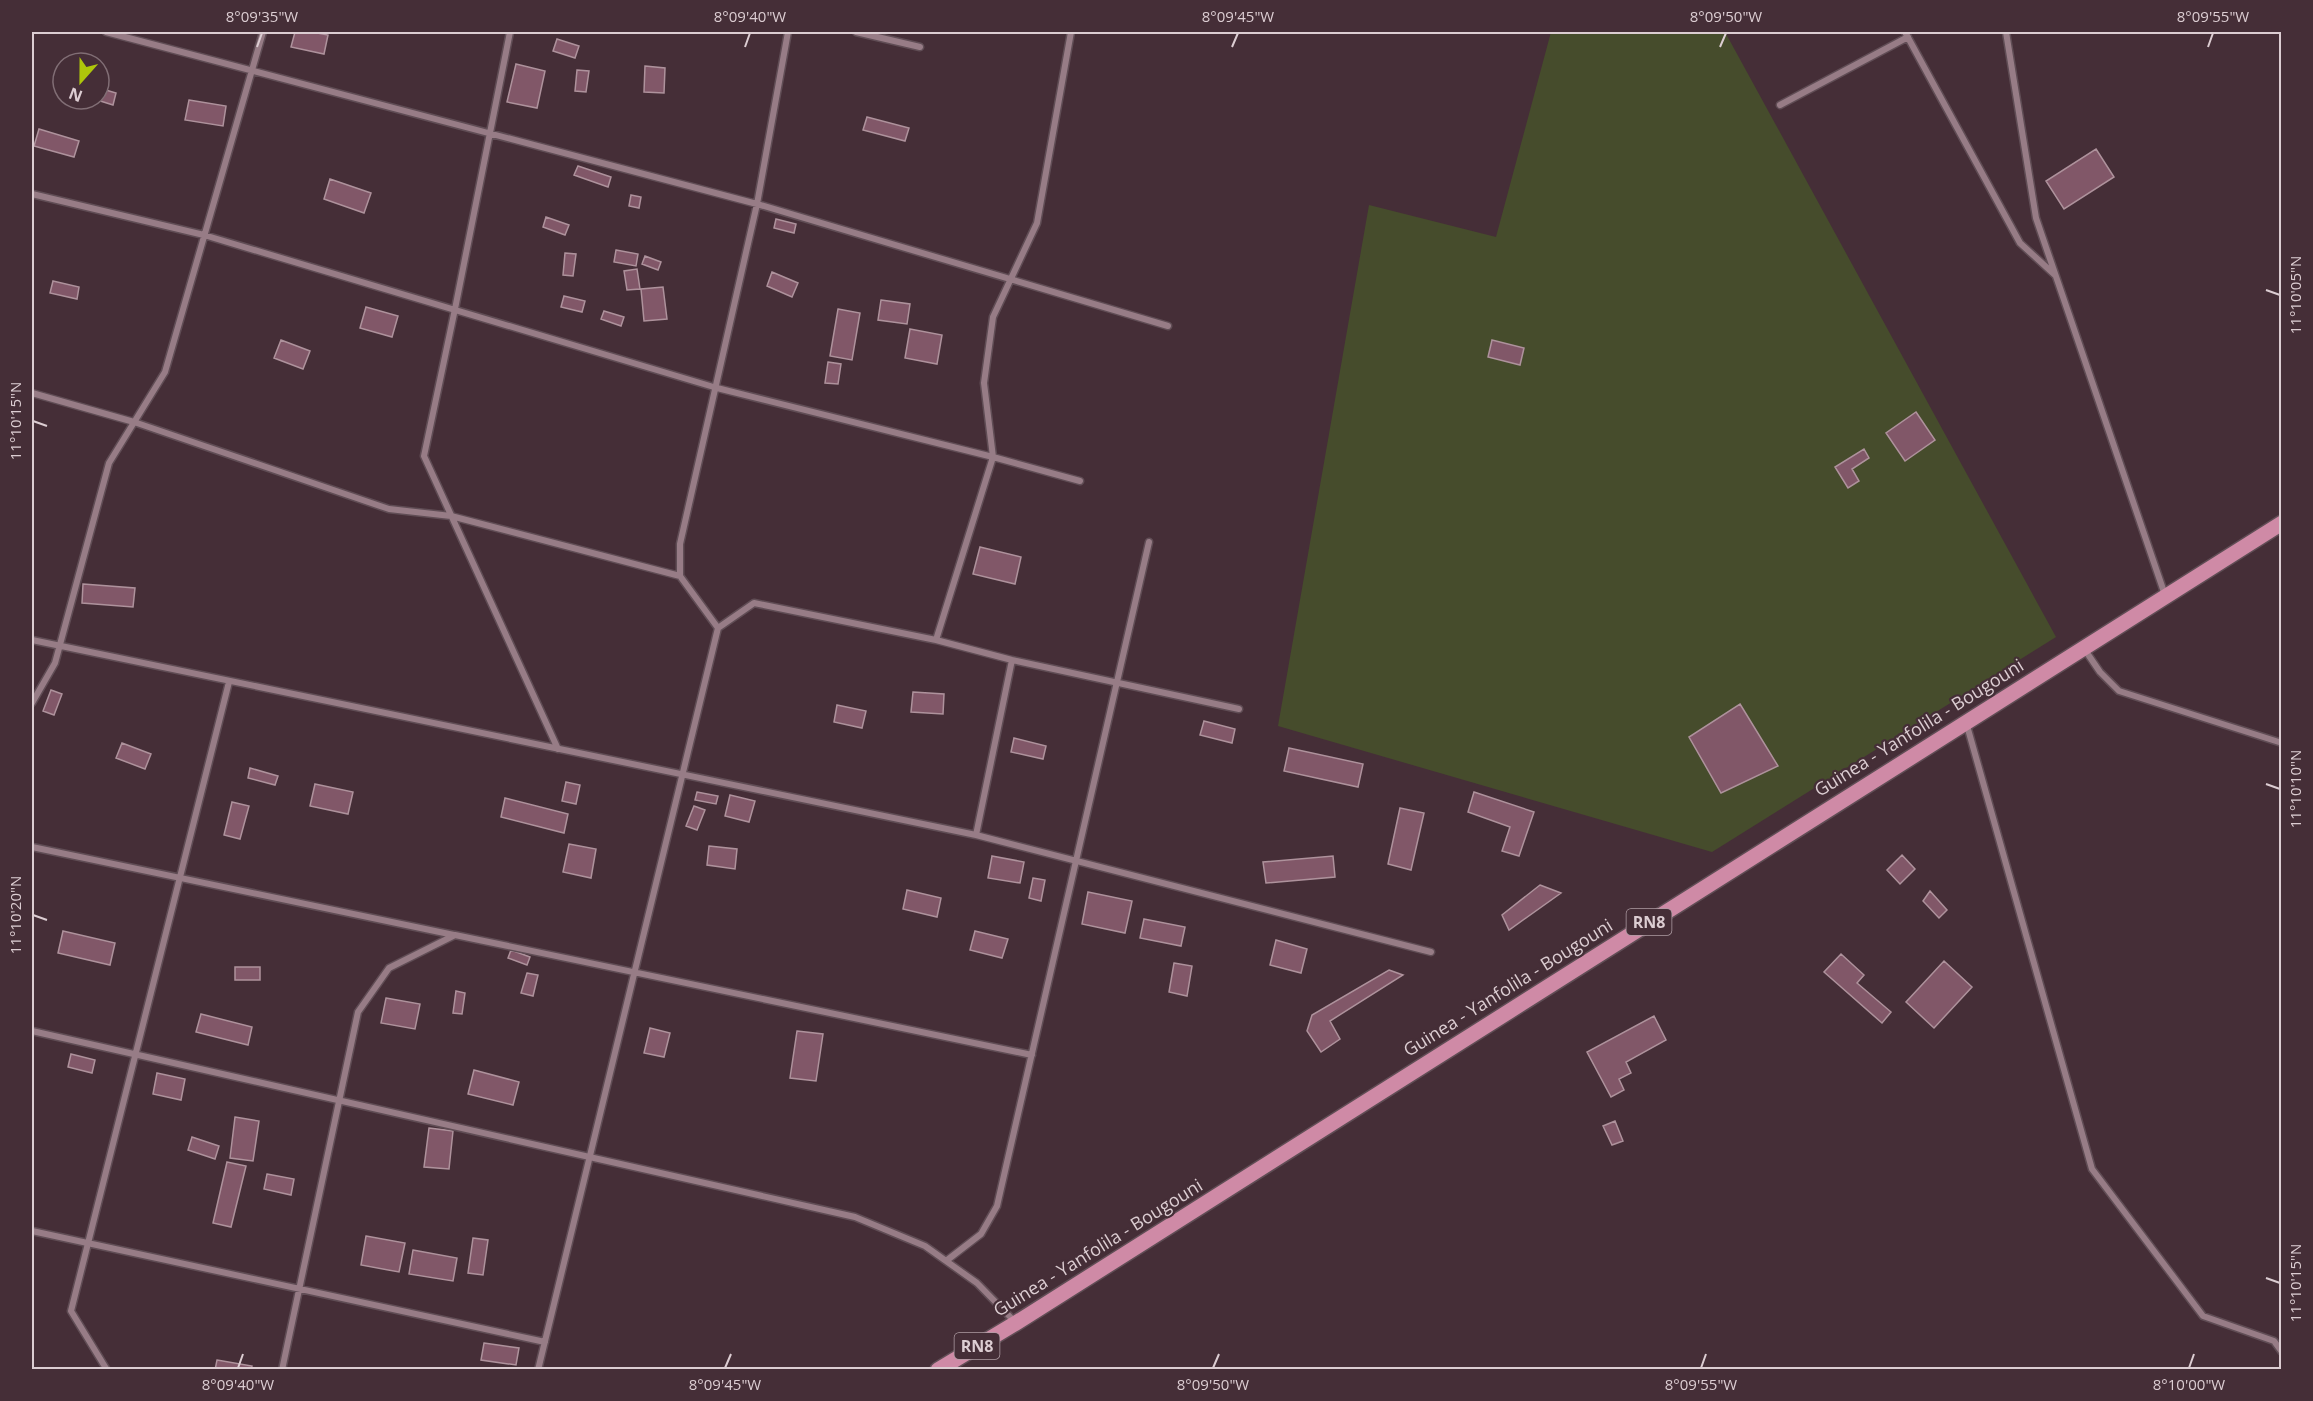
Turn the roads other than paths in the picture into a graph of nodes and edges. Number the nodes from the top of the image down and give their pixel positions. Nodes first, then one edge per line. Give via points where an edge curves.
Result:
1 (106, 32) edge
2 (263, 32) edge
3 (510, 32) edge
4 (788, 32) edge
5 (856, 32) edge
6 (1071, 32) edge
7 (2006, 32) edge
8 (1906, 34) edge
9 (920, 48) dead end
10 (252, 70) junction
11 (1780, 105) dead end
12 (489, 133) junction
13 (32, 194) edge
14 (756, 204) junction
15 (204, 235) junction
16 (2056, 276) junction
17 (1011, 279) junction
18 (455, 309) junction
19 (1168, 326) dead end
20 (717, 388) junction
21 (32, 393) edge
22 (134, 422) junction
23 (993, 457) junction
24 (1080, 481) dead end
25 (452, 516) junction
26 (2282, 523) edge
27 (1149, 542) dead end
28 (680, 576) junction
29 (2165, 595) junction
30 (718, 628) junction
31 (32, 640) edge
32 (936, 640) junction
33 (60, 645) junction
34 (2083, 647) junction
35 (1012, 660) junction
36 (229, 682) junction
37 (1117, 683) junction
38 (32, 703) edge
39 (1239, 709) dead end
40 (1966, 721) junction
41 (2282, 743) edge
42 (558, 749) junction
43 (682, 775) junction
44 (976, 835) junction
45 (32, 847) edge
46 (1076, 861) junction
47 (180, 878) junction
48 (455, 935) junction
49 (1431, 952) dead end
50 (635, 971) junction
51 (32, 1031) edge
52 (136, 1054) junction
53 (1032, 1055) junction
54 (339, 1100) junction
55 (590, 1157) junction
56 (32, 1231) edge
57 (88, 1243) junction
58 (946, 1261) junction
59 (299, 1289) junction
60 (1016, 1323) junction
61 (545, 1342) junction
62 (2282, 1352) edge
63 (107, 1370) edge
64 (282, 1370) edge
65 (538, 1370) edge
66 (938, 1370) edge

1 - 10 street
2 - 10 street
3 - 12 street
4 - 14 street
5 - 9 street
6 - 17 street via 1037,224
7 - 16 street via 2036,218
8 - 11 street
8 - 16 street via 2020,243
10 - 12 street
10 - 15 street
12 - 14 street
12 - 18 street
13 - 15 street
14 - 17 street
14 - 20 street
15 - 18 street
15 - 22 street via 165,372
16 - 29 street
17 - 19 street
17 - 23 street via 993,317 984,383
18 - 20 street
18 - 25 street via 424,456
20 - 23 street
20 - 28 street via 680,544
21 - 22 street
22 - 25 street via 389,509
22 - 33 street via 109,463
23 - 24 street
23 - 32 street
25 - 28 street
25 - 42 street
26 - 29 main road, Guinea - Yanfolila - Bougouni / RN8
27 - 37 street
28 - 30 street
29 - 34 main road, Guinea - Yanfolila - Bougouni / RN8
30 - 32 street via 754,603
30 - 43 street
31 - 33 street
32 - 35 street
33 - 36 street
33 - 38 street via 55,663
34 - 40 main road, Guinea - Yanfolila - Bougouni / RN8
34 - 41 street via 2119,691
35 - 37 street
35 - 44 street
36 - 42 street
36 - 47 street
37 - 39 street
37 - 46 street
40 - 60 main road, Guinea - Yanfolila - Bougouni / RN8
40 - 62 street via 2092,1168 2203,1316 2274,1341
42 - 43 street
43 - 44 street
43 - 50 street
44 - 46 street
45 - 47 street
46 - 49 street
46 - 53 street
47 - 48 street
47 - 52 street
48 - 50 street
48 - 54 street via 389,968 358,1012
50 - 53 street
50 - 55 street
51 - 52 street
52 - 54 street
52 - 57 street
53 - 58 street via 997,1206 981,1234
54 - 55 street
54 - 59 street
55 - 58 street via 855,1217 925,1246
55 - 61 street
56 - 57 street
57 - 59 street
57 - 63 street via 71,1311
58 - 60 street via 977,1282
59 - 61 street
59 - 64 street
60 - 66 main road, Guinea - Yanfolila - Bougouni / RN8
61 - 65 street

